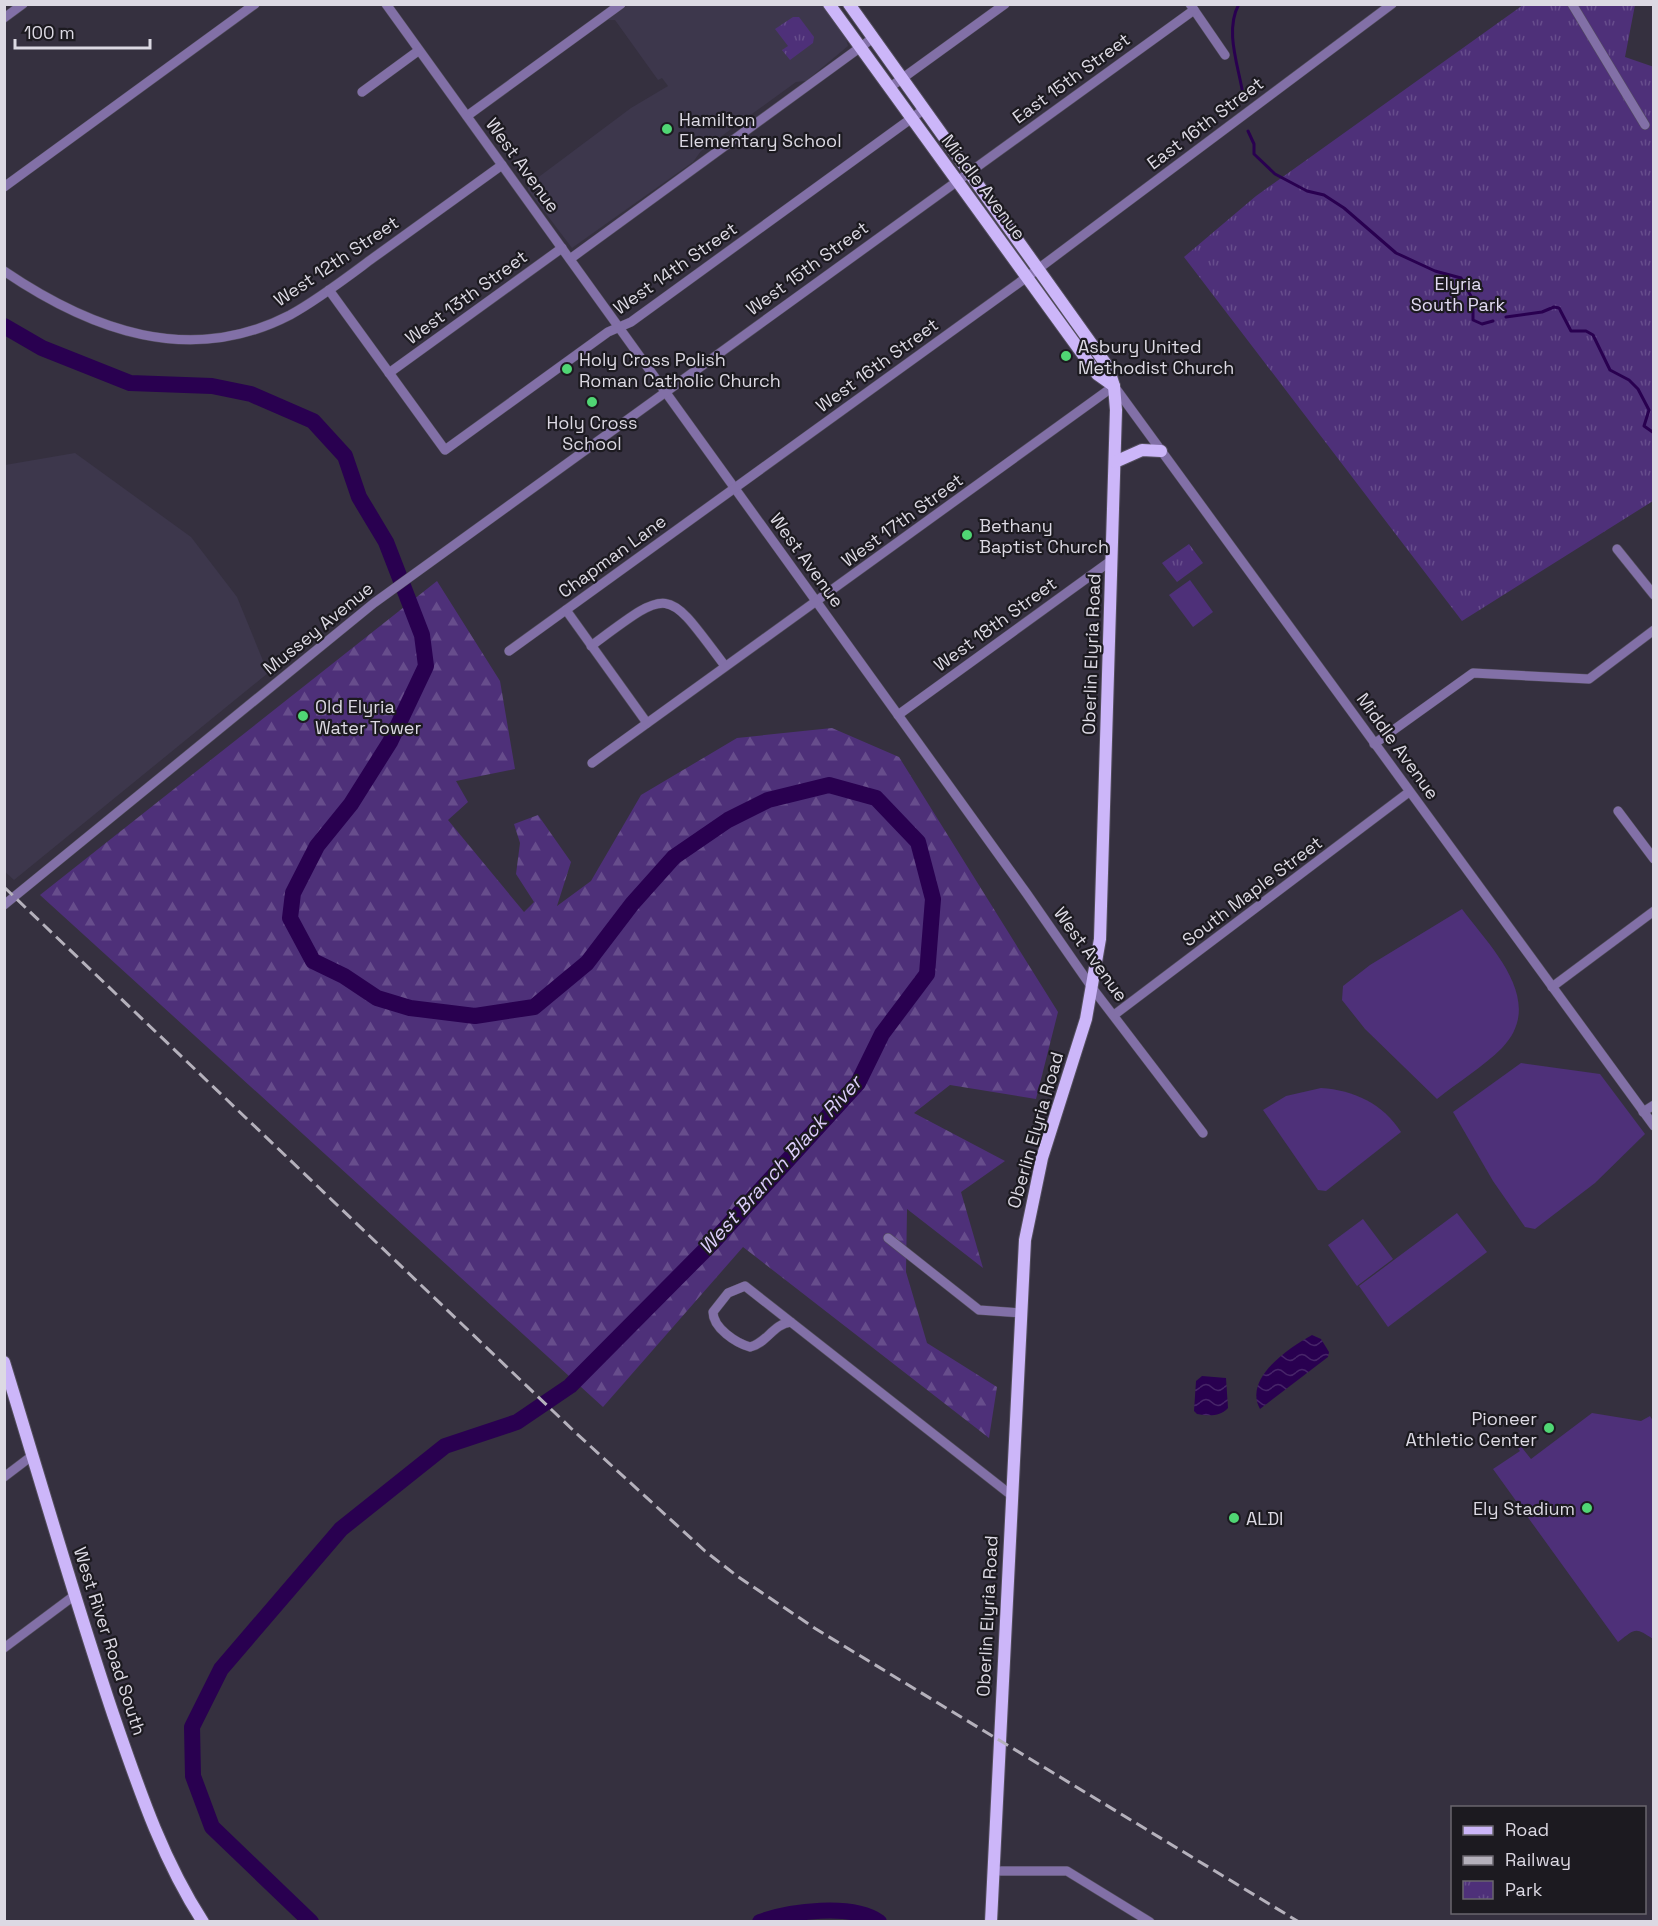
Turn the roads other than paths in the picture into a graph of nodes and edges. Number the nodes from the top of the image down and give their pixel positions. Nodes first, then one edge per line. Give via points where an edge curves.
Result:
1 (23, 4) edge
2 (255, 4) edge
3 (386, 4) edge
4 (621, 4) edge
5 (829, 4) edge
6 (849, 4) edge
7 (1005, 4) edge
8 (1392, 4) edge
9 (1572, 4) edge
10 (1192, 7) edge
11 (4, 18) edge
12 (873, 38) junction
13 (860, 47) junction
14 (418, 51) junction
15 (1225, 55) dead end
16 (901, 80) junction
17 (889, 88) junction
18 (363, 92) dead end
19 (923, 110) junction
20 (467, 116) junction
21 (911, 119) junction
22 (1646, 125) dead end
23 (502, 165) junction
24 (968, 172) junction
25 (957, 181) junction
26 (4, 186) edge
27 (562, 248) junction
28 (570, 259) junction
29 (4, 271) edge
30 (1034, 273) junction
31 (329, 290) junction
32 (619, 328) junction
33 (389, 373) junction
34 (1114, 386) junction
35 (665, 391) junction
36 (1161, 451) junction
37 (1115, 462) junction
38 (734, 487) junction
39 (1617, 549) dead end
40 (1112, 560) junction
41 (1653, 595) edge
42 (817, 602) junction
43 (566, 610) junction
44 (1653, 630) edge
45 (591, 645) junction
46 (509, 651) dead end
47 (725, 666) junction
48 (898, 715) junction
49 (647, 723) junction
50 (1374, 744) junction
51 (592, 763) dead end
52 (1409, 792) junction
53 (1618, 811) dead end
54 (1653, 859) edge
55 (4, 905) edge
56 (1653, 911) edge
57 (1551, 987) junction
58 (1093, 989) junction
59 (1114, 1015) junction
60 (1653, 1105) edge
61 (1643, 1112) junction
62 (1653, 1126) edge
63 (1203, 1133) dead end
64 (888, 1238) dead end
65 (1021, 1313) junction
66 (791, 1322) junction
67 (4, 1362) edge
68 (33, 1455) junction
69 (4, 1477) edge
70 (1011, 1496) junction
71 (75, 1595) junction
72 (4, 1648) edge
73 (994, 1871) junction
74 (203, 1922) edge
75 (991, 1922) edge
76 (1150, 1922) edge

1 - 11 street
2 - 26 street
3 - 14 street, West Avenue
4 - 20 street
5 - 13 main road, Middle Avenue
6 - 12 main road, Middle Avenue
7 - 16 street
8 - 30 street, East 16th Street
9 - 22 street
10 - 15 street
10 - 24 street, East 15th Street
12 - 13 street
12 - 16 main road, Middle Avenue
13 - 17 main road, Middle Avenue
13 - 28 street
14 - 18 street
14 - 20 street, West Avenue
16 - 17 street
16 - 19 main road, Middle Avenue
17 - 21 main road, Middle Avenue
19 - 21 street, West 14th Street
19 - 24 main road, Middle Avenue
20 - 23 street, West Avenue
21 - 25 main road, Middle Avenue
21 - 32 street, West 14th Street
23 - 27 street, West Avenue
23 - 31 street, West 12th Street
24 - 25 street, West 15th Street
24 - 30 main road, Middle Avenue
25 - 30 main road, Middle Avenue
25 - 35 street, West 15th Street
27 - 28 street, West Avenue
27 - 33 street, West 13th Street
28 - 32 street, West Avenue
29 - 31 street, West 12th Street via 104,325 171,340 213,339 252,330 289,315
30 - 34 main road, Middle Avenue via 1108,367
30 - 38 street, West 16th Street
31 - 33 street
32 - 33 street, West 14th Street via 445,450
32 - 35 street, West Avenue
34 - 36 street, Middle Avenue
34 - 37 main road, Oberlin Elyria Road
34 - 42 street, West 17th Street
35 - 38 street, West Avenue
35 - 55 street, Mussey Avenue via 384,596
36 - 37 main road via 1142,450
36 - 50 street, Middle Avenue
37 - 40 main road, Oberlin Elyria Road
38 - 42 street, West Avenue
38 - 43 street, Chapman Lane
39 - 41 street
40 - 48 street, West 18th Street
40 - 58 main road, Oberlin Elyria Road via 1100,939
42 - 47 street, West 17th Street
42 - 48 street, West Avenue
43 - 45 street
43 - 46 street, Chapman Lane
44 - 50 street via 1589,679 1473,673
45 - 47 street via 644,607 666,603 686,613
45 - 49 street
47 - 49 street, West 17th Street
48 - 58 street, West Avenue
49 - 51 street, West 17th Street
50 - 52 street, Middle Avenue
52 - 57 street, Middle Avenue
52 - 59 street, South Maple Street
53 - 54 street
56 - 57 street
57 - 61 street, Middle Avenue
58 - 59 street, West Avenue
58 - 65 main road, Oberlin Elyria Road via 1032,1199 1025,1240
59 - 63 street, West Avenue
60 - 61 street
61 - 62 street, Middle Avenue
64 - 65 street via 979,1310
65 - 70 main road, Oberlin Elyria Road
66 - 66 street via 741,1283 713,1312 715,1323 745,1345 755,1346 782,1323
66 - 70 street
67 - 68 main road, West River Road South
68 - 69 street
68 - 71 main road, West River Road South
70 - 73 main road, Oberlin Elyria Road
71 - 72 street
71 - 74 main road, West River Road South via 152,1822 174,1873
73 - 75 main road, Oberlin Elyria Road
73 - 76 street via 1067,1871

